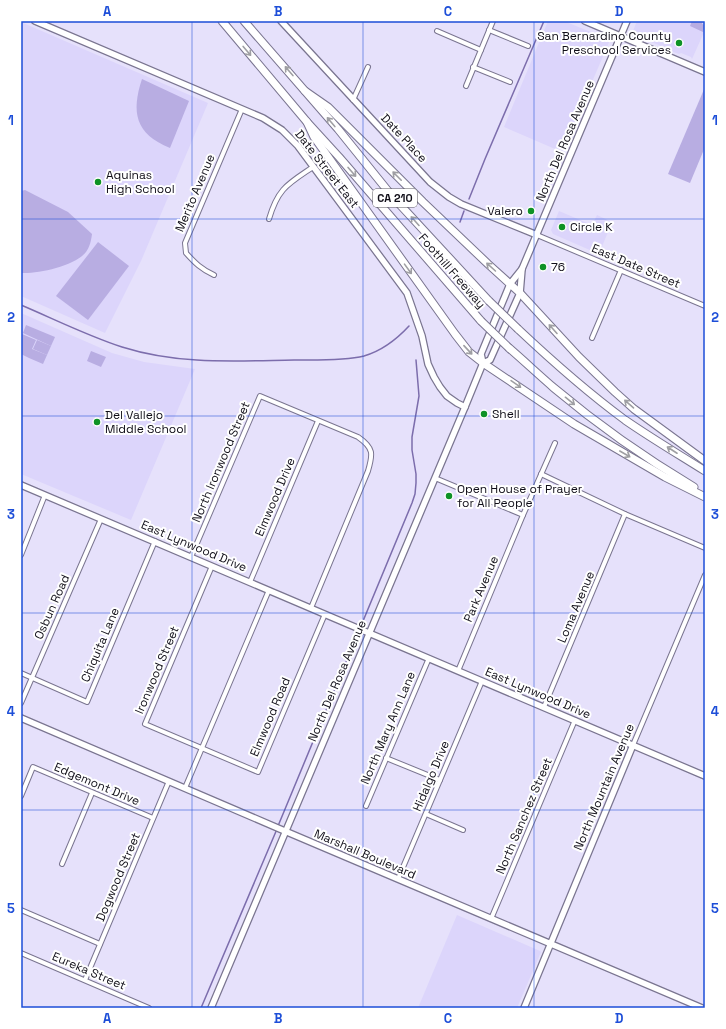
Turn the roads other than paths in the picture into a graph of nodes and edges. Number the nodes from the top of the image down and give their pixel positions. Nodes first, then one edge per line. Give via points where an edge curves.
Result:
1 (35, 21) edge
2 (222, 21) edge
3 (244, 21) edge
4 (281, 21) edge
5 (493, 21) edge
6 (585, 21) edge
7 (627, 21) edge
8 (489, 30) junction
9 (437, 32) dead end
10 (621, 36) junction
11 (528, 46) dead end
12 (481, 50) junction
13 (368, 67) dead end
14 (474, 67) junction
15 (705, 72) edge
16 (510, 82) dead end
17 (466, 86) dead end
18 (305, 91) junction
19 (354, 100) junction
20 (242, 109) junction
21 (307, 122) junction
22 (313, 167) junction
23 (269, 219) dead end
24 (537, 235) junction
25 (522, 269) junction
26 (621, 270) junction
27 (214, 275) dead end
28 (510, 284) junction
29 (520, 293) junction
30 (705, 306) edge
31 (592, 338) dead end
32 (483, 363) junction
33 (465, 407) junction
34 (318, 421) junction
35 (555, 443) dead end
36 (705, 461) edge
37 (705, 471) edge
38 (541, 474) junction
39 (435, 478) junction
40 (21, 485) edge
41 (705, 493) edge
42 (45, 495) junction
43 (705, 497) edge
44 (625, 514) junction
45 (523, 515) junction
46 (101, 519) junction
47 (155, 541) junction
48 (705, 548) edge
49 (21, 555) edge
50 (191, 557) junction
51 (212, 566) junction
52 (705, 575) edge
53 (250, 582) junction
54 (269, 590) junction
55 (311, 608) junction
56 (325, 614) junction
57 (369, 633) junction
58 (429, 658) junction
59 (458, 671) junction
60 (21, 673) edge
61 (31, 678) junction
62 (482, 681) junction
63 (21, 703) edge
64 (544, 707) junction
65 (21, 718) edge
66 (575, 720) junction
67 (633, 745) junction
68 (202, 748) junction
69 (386, 758) junction
70 (705, 776) edge
71 (440, 780) junction
72 (169, 781) junction
73 (185, 788) junction
74 (92, 793) junction
75 (21, 796) edge
76 (366, 806) dead end
77 (426, 814) junction
78 (153, 818) junction
79 (280, 829) junction
80 (463, 830) dead end
81 (62, 864) dead end
82 (398, 879) junction
83 (21, 910) edge
84 (491, 919) junction
85 (100, 944) junction
86 (551, 944) junction
87 (21, 953) edge
88 (85, 980) junction
89 (149, 1008) edge
90 (211, 1008) edge
91 (524, 1008) edge
92 (702, 1008) edge

1 - 20 street, Date Street East
2 -> 21 highway, Foothill Freeway / CA 210
18 -> 3 highway, Foothill Freeway / CA 210
4 - 19 street, Date Place
5 - 8 street
6 - 10 street
7 - 10 street, North Del Rosa Avenue
8 - 11 street
8 - 12 street
9 - 12 street
10 - 15 street
10 - 24 street, North Del Rosa Avenue
12 - 14 street
13 - 19 street
14 - 16 street
14 - 17 street
28 -> 18 highway via 422,202 328,107
37 -> 18 highway, Foothill Freeway / CA 210, bridge via 626,420 586,390 518,329 392,196
19 - 24 street, Date Place via 430,182 449,197
20 - 22 street, Date Street East via 282,130
20 - 27 street, Merito Avenue via 186,243 186,252 195,263
21 -> 32 highway via 314,137 455,334 469,352
21 -> 41 highway, Foothill Freeway / CA 210, bridge via 481,321 508,348 554,388 615,435
22 - 23 street via 289,183 277,197
22 - 33 street, Date Street East via 407,293 434,377 447,396
24 - 25 street, North Del Rosa Avenue
24 - 26 street, East Date Street
25 - 28 street, North Del Rosa Avenue
25 - 29 street, North Del Rosa Avenue
26 - 30 street, East Date Street
26 - 31 street
28 - 29 highway
28 - 32 street, North Del Rosa Avenue via 482,354
29 - 32 street, North Del Rosa Avenue via 490,360
36 -> 29 highway via 615,392
32 - 33 street, North Del Rosa Avenue
32 -> 43 highway via 599,439
33 - 39 street, North Del Rosa Avenue
34 - 50 street, North Ironwood Street via 260,396
34 - 53 street, Elmwood Drive
34 - 55 street via 366,442 372,455 368,471
35 - 38 street, Park Avenue
38 - 44 street
38 - 45 street, Park Avenue
39 - 45 street
39 - 57 street, North Del Rosa Avenue
40 - 42 street, East Lynwood Drive
42 - 46 street, East Lynwood Drive
42 - 49 street
44 - 48 street
44 - 64 street, Loma Avenue
45 - 59 street, Park Avenue
46 - 47 street, East Lynwood Drive
46 - 61 street, Osbun Road
47 - 50 street, East Lynwood Drive
47 - 61 street, Chiquita Lane via 87,702
50 - 51 street, East Lynwood Drive
51 - 53 street, East Lynwood Drive
51 - 68 street, Ironwood Street via 145,724
52 - 67 street, North Mountain Avenue
53 - 54 street, East Lynwood Drive
54 - 55 street, East Lynwood Drive
54 - 68 street
55 - 56 street, East Lynwood Drive
56 - 57 street, East Lynwood Drive
56 - 68 street, Elmwood Road via 258,772
57 - 58 street, East Lynwood Drive
57 - 79 street, North Del Rosa Avenue
58 - 59 street, East Lynwood Drive
58 - 69 street, North Mary Ann Lane
59 - 62 street, East Lynwood Drive
60 - 61 street
61 - 63 street, Osbun Road
62 - 64 street, East Lynwood Drive
62 - 71 street, Hidalgo Drive
64 - 66 street, East Lynwood Drive
65 - 72 street, Marshall Boulevard
66 - 67 street, East Lynwood Drive
66 - 84 street, North Sanchez Street
67 - 70 street, East Lynwood Drive
67 - 86 street, North Mountain Avenue
68 - 73 street
69 - 71 street
69 - 76 street, North Mary Ann Lane
71 - 77 street, Hidalgo Drive
72 - 73 street, Marshall Boulevard
72 - 78 street, Dogwood Street
73 - 79 street, Marshall Boulevard
74 - 75 street, Edgemont Drive via 33,767
74 - 78 street, Edgemont Drive
74 - 81 street
77 - 80 street
77 - 82 street, Hidalgo Drive
78 - 85 street, Dogwood Street
79 - 82 street, Marshall Boulevard
79 - 90 street, North Del Rosa Avenue
82 - 84 street, Marshall Boulevard
83 - 85 street
84 - 86 street, Marshall Boulevard
85 - 88 street, Dogwood Street
86 - 91 street, North Mountain Avenue
86 - 92 street, Marshall Boulevard
87 - 88 street, Eureka Street
88 - 89 street, Eureka Street

